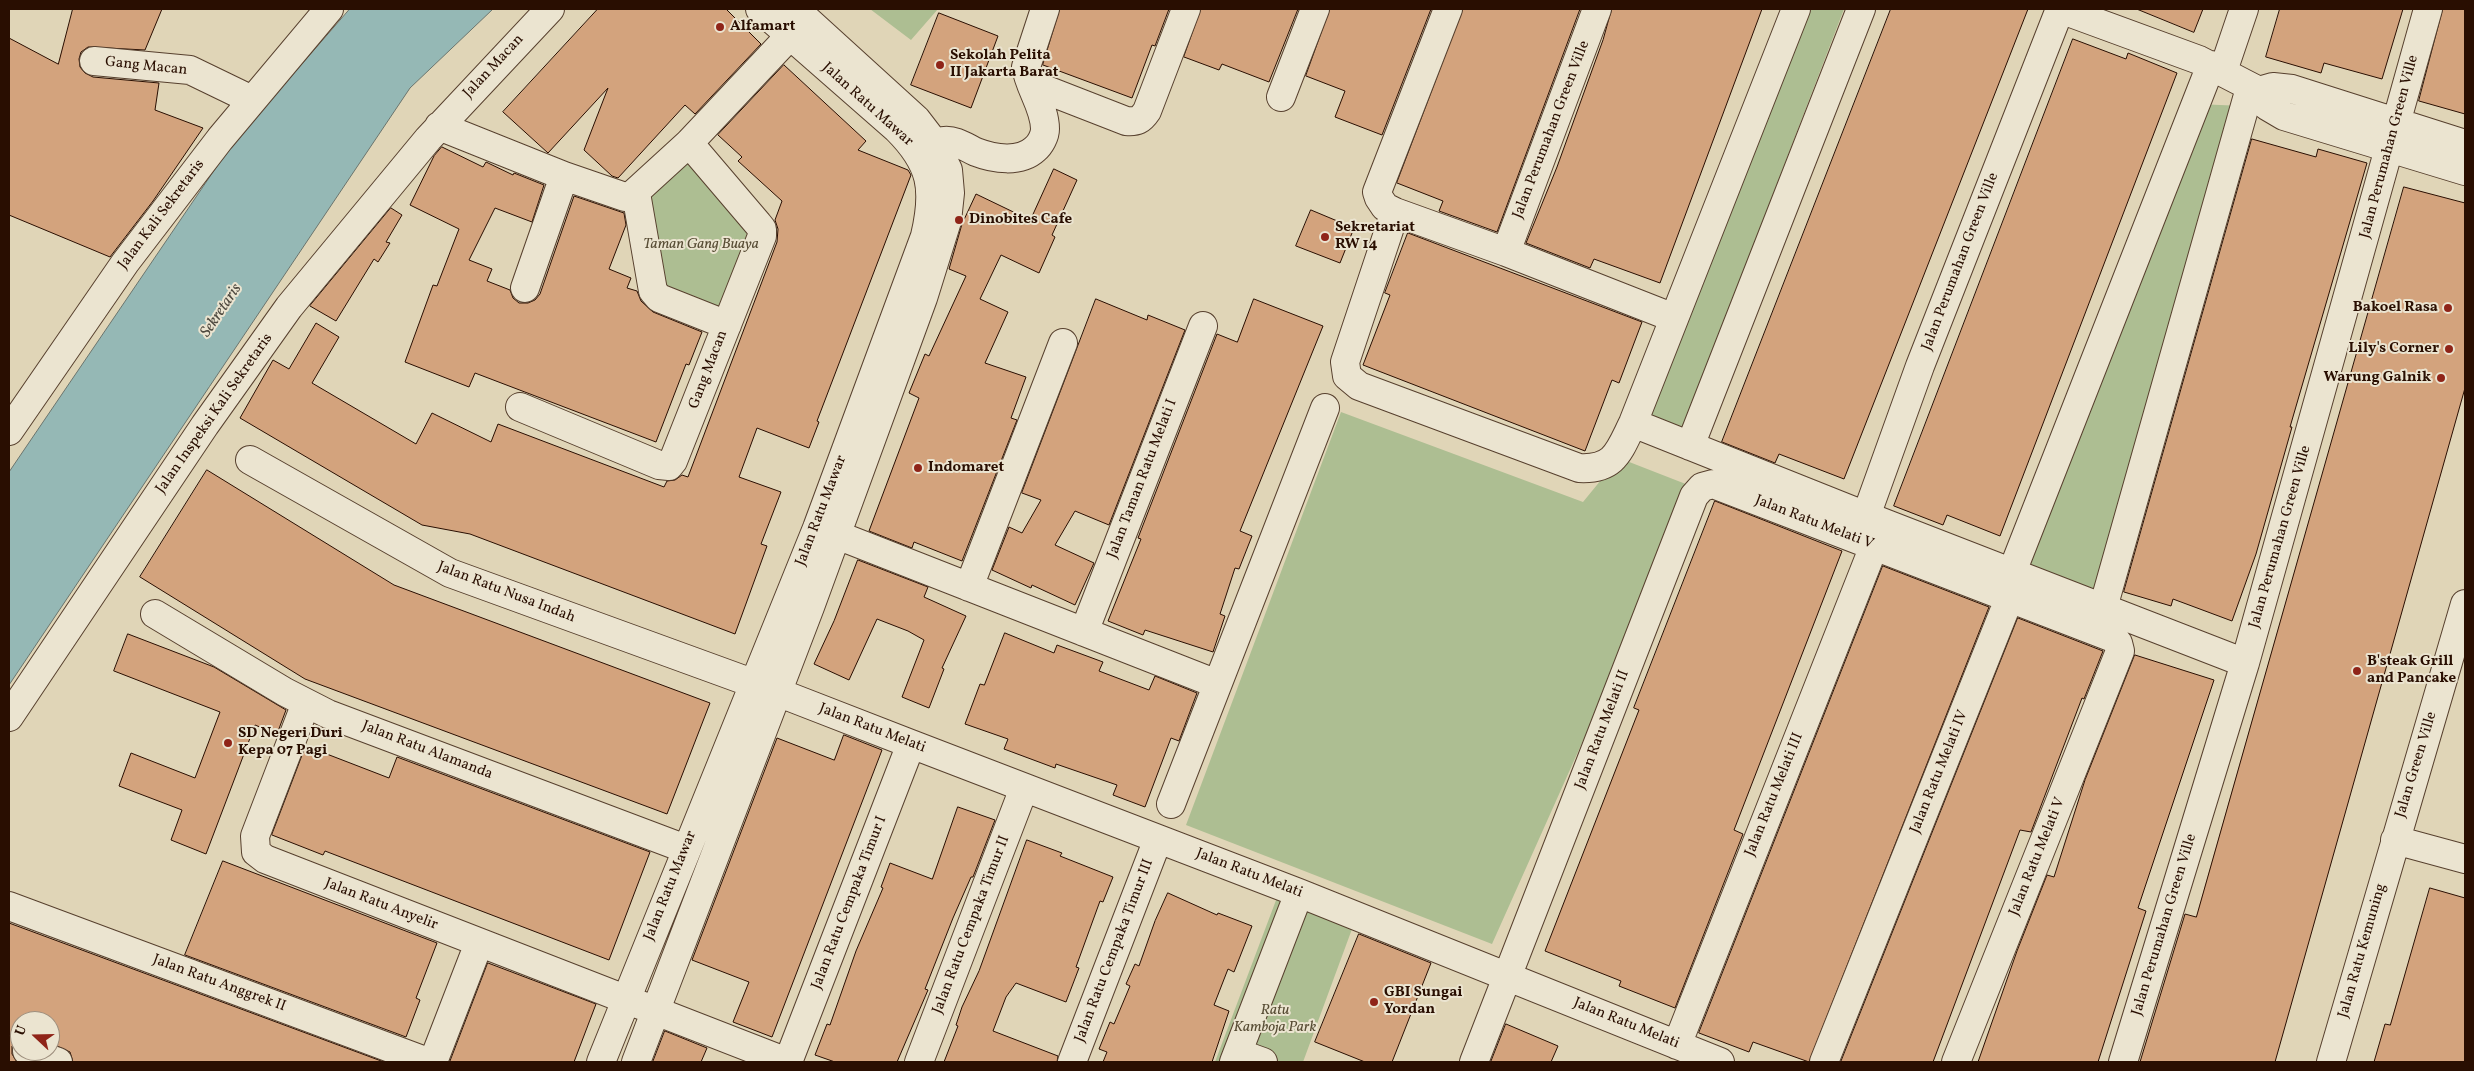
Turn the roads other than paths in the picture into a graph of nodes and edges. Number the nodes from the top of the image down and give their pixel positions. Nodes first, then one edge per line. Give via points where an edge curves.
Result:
1 (329, 9) edge
2 (550, 9) edge
3 (760, 9) edge
4 (1045, 9) edge
5 (1186, 9) edge
6 (1315, 9) edge
7 (1448, 9) edge
8 (1597, 9) edge
9 (1796, 9) edge
10 (1861, 9) edge
11 (2060, 9) edge
12 (2244, 9) edge
13 (2428, 9) edge
14 (797, 21) edge
15 (94, 61) dead end
16 (2217, 68) junction
17 (1030, 84) junction
18 (2254, 89) junction
19 (1281, 97) dead end
20 (252, 100) junction
21 (2396, 123) junction
22 (439, 126) junction
23 (689, 143) junction
24 (2465, 144) edge
25 (928, 150) junction
26 (2390, 150) junction
27 (2465, 171) edge
28 (564, 176) junction
29 (636, 193) junction
30 (1395, 212) junction
31 (1506, 252) junction
32 (525, 288) dead end
33 (1674, 318) junction
34 (726, 325) junction
35 (1203, 326) dead end
36 (1063, 343) dead end
37 (520, 407) dead end
38 (1325, 408) dead end
39 (1633, 423) junction
40 (9, 431) edge
41 (1690, 446) junction
42 (250, 460) dead end
43 (1702, 487) joint
44 (1866, 516) junction
45 (836, 536) junction
46 (1874, 546) junction
47 (2012, 572) junction
48 (969, 587) junction
49 (2010, 599) junction
50 (2465, 604) edge
51 (2104, 608) junction
52 (155, 614) dead end
53 (1084, 632) junction
54 (2246, 663) junction
55 (1218, 684) junction
56 (765, 688) junction
57 (306, 703) junction
58 (9, 717) edge
59 (911, 744) junction
60 (1024, 788) junction
61 (1171, 804) dead end
62 (1158, 839) junction
63 (2395, 840) junction
64 (686, 849) junction
65 (2465, 859) edge
66 (1299, 893) junction
67 (9, 906) edge
68 (479, 943) junction
69 (1507, 976) junction
70 (625, 1000) junction
71 (655, 1012) junction
72 (1677, 1045) junction
73 (1236, 1057) edge
74 (428, 1062) edge
75 (433, 1062) edge
76 (601, 1062) edge
77 (636, 1062) edge
78 (788, 1062) edge
79 (919, 1062) edge
80 (1072, 1062) edge
81 (1262, 1062) edge
82 (1474, 1062) edge
83 (1720, 1062) edge
84 (1824, 1062) edge
85 (1956, 1062) edge
86 (2123, 1062) edge
87 (2331, 1062) edge

1 - 20 street, Jalan Kali Sekretaris
2 - 22 street, Jalan Macan
3 - 14 street, Jalan Ratu Mawar
4 - 17 street via 1027,58
5 - 17 street via 1142,119 1126,121
6 - 19 street
7 - 30 street via 1378,192 1385,207
8 - 31 street, Jalan Perumahan Green Ville
9 - 33 street
10 - 41 street
11 - 16 street
11 - 44 street, Jalan Perumahan Green Ville via 1923,357
12 - 16 street
13 - 21 street, Jalan Perumahan Green Ville
14 - 23 street
14 - 25 street, Jalan Ratu Mawar via 916,119
15 - 20 street, Gang Macan via 190,70
16 - 18 street
16 - 47 street
17 - 25 street via 1044,118 1045,132 1039,146 1029,156 994,157 943,141
18 - 21 street via 2292,89
18 - 26 street via 2267,106 2284,116
18 - 51 street
20 - 40 street, Jalan Kali Sekretaris via 125,263
21 - 24 street
21 - 26 street, Jalan Perumahan Green Ville
22 - 28 street
22 - 58 street, Jalan Inspeksi Kali Sekretaris via 289,307
23 - 29 street
23 - 34 street, Gang Macan via 762,229
25 - 45 street, Jalan Ratu Mawar via 948,170 947,221 923,298
25 - 56 street, Jalan Ratu Mawar via 931,211 925,236 816,528
26 - 27 street
26 - 54 street, Jalan Perumahan Green Ville
28 - 29 street via 625,197
28 - 32 street
29 - 34 street via 653,291 659,298
30 - 31 street
30 - 39 street via 1345,362 1347,376 1359,386 1579,468 1594,469 1607,465 1617,455
31 - 33 street
33 - 39 street
34 - 37 street, Gang Macan via 669,466 659,465
35 - 53 street, Jalan Taman Ratu Melati I
36 - 48 street
38 - 55 street
39 - 41 street
41 - 44 street
42 - 56 street, Jalan Ratu Nusa Indah via 450,574
43 - 46 street, Jalan Ratu Melati V via 1713,484
43 - 69 street, Jalan Ratu Melati II via 1694,496
44 - 47 street
45 - 48 street
45 - 56 street, Jalan Ratu Mawar
46 - 49 street, Jalan Ratu Melati V
46 - 72 street, Jalan Ratu Melati III
47 - 51 street
48 - 53 street
49 - 84 street, Jalan Ratu Melati IV
49 - 85 street, Jalan Ratu Melati V via 2113,638 2120,651
50 - 63 street, Jalan Green Ville
51 - 54 street
52 - 57 street, Jalan Ratu Alamanda
53 - 55 street
54 - 86 street, Jalan Perumahan Green Ville
55 - 61 street
56 - 59 street, Jalan Ratu Melati
56 - 64 street, Jalan Ratu Mawar
56 - 71 street, Jalan Ratu Mawar
57 - 64 street, Jalan Ratu Alamanda
57 - 68 street, Jalan Ratu Anyelir via 255,836 256,852 265,859
59 - 60 street, Jalan Ratu Melati
59 - 78 street, Jalan Ratu Cempaka Timur I
60 - 62 street, Jalan Ratu Melati
60 - 79 street, Jalan Ratu Cempaka Timur II
62 - 66 street, Jalan Ratu Melati
62 - 80 street, Jalan Ratu Cempaka Timur III
63 - 65 street
63 - 87 street, Jalan Ratu Kemuning
64 - 70 street, Jalan Ratu Mawar
66 - 69 street, Jalan Ratu Melati
66 - 73 street
67 - 74 street, Jalan Ratu Anggrek II
68 - 70 street, Jalan Ratu Anyelir
68 - 75 street
69 - 72 street, Jalan Ratu Melati
69 - 82 street, Jalan Ratu Melati II
70 - 71 street, Jalan Ratu Anyelir
70 - 76 street, Jalan Ratu Mawar
71 - 77 street, Jalan Ratu Mawar
71 - 78 street, Jalan Ratu Anyelir
72 - 83 street, Jalan Ratu Melati
73 - 81 street

